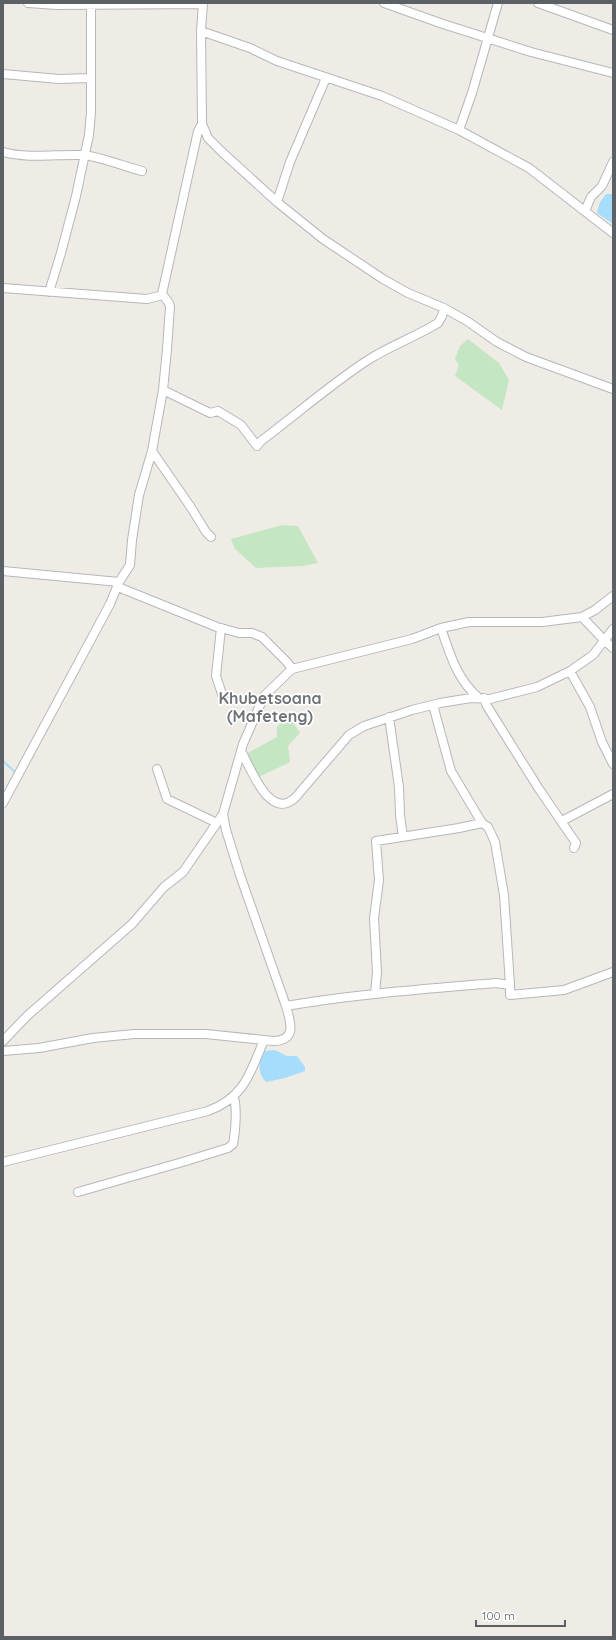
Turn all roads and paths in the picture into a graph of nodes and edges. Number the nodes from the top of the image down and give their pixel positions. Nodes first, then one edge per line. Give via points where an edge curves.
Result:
1 (28, 3) edge
2 (384, 3) edge
3 (498, 3) edge
4 (538, 3) edge
5 (57, 4) edge
6 (90, 4) junction
7 (129, 4) edge
8 (203, 4) edge
9 (613, 30) edge
10 (201, 31) junction
11 (488, 39) junction
12 (613, 73) edge
13 (3, 74) edge
14 (90, 78) junction
15 (326, 78) junction
16 (202, 124) junction
17 (459, 130) junction
18 (3, 152) edge
19 (85, 155) junction
20 (613, 162) edge
21 (142, 171) dead end
22 (277, 202) junction
23 (585, 211) junction
24 (613, 233) edge
25 (3, 288) edge
26 (49, 292) junction
27 (162, 294) junction
28 (444, 308) junction
29 (613, 389) edge
30 (163, 390) junction
31 (152, 451) junction
32 (211, 537) dead end
33 (3, 571) edge
34 (118, 584) junction
35 (613, 596) edge
36 (582, 617) junction
37 (221, 628) junction
38 (441, 628) junction
39 (613, 629) edge
40 (604, 640) junction
41 (613, 648) edge
42 (292, 669) junction
43 (570, 671) junction
44 (223, 697) dead end
45 (482, 698) junction
46 (433, 706) junction
47 (389, 718) junction
48 (241, 751) junction
49 (613, 764) edge
50 (157, 769) dead end
51 (613, 794) edge
52 (3, 803) edge
53 (224, 814) junction
54 (562, 821) junction
55 (217, 823) junction
56 (482, 823) junction
57 (403, 837) junction
58 (574, 848) dead end
59 (613, 972) edge
60 (510, 985) junction
61 (375, 993) junction
62 (286, 1006) junction
63 (264, 1040) junction
64 (3, 1041) edge
65 (3, 1051) edge
66 (233, 1096) junction
67 (3, 1162) edge
68 (78, 1192) dead end

1 - 5 street
2 - 11 street
3 - 11 street
4 - 9 street
5 - 6 street
6 - 7 street
6 - 14 street
7 - 8 street
8 - 10 street
10 - 15 street
10 - 16 street
11 - 12 street
11 - 17 street
13 - 14 street via 59,79
14 - 19 street via 91,112
15 - 17 street via 382,96
15 - 22 street via 290,162
16 - 22 street via 208,138
16 - 27 street via 198,131
17 - 23 street via 530,168
18 - 19 street via 31,156
19 - 21 street
19 - 26 street via 73,210
20 - 23 street via 602,186 591,197
22 - 28 street via 344,254 408,293
23 - 24 street
25 - 26 street
26 - 27 street via 147,299
27 - 30 street via 170,307
28 - 29 street via 526,357
28 - 30 street via 438,323 368,360 324,391 257,446 241,425 218,411 210,413
30 - 31 street
31 - 32 street
31 - 34 street via 139,495 130,565
33 - 34 street
34 - 37 street
34 - 52 street
35 - 36 street
36 - 38 street via 542,622 469,622
36 - 40 street
37 - 42 street via 239,633 252,632 262,637
37 - 44 street via 216,676
38 - 42 street via 412,639
38 - 45 street via 453,662 468,689
39 - 40 street
40 - 41 street
40 - 43 street via 593,654
42 - 48 street via 264,696
43 - 45 street via 537,688 490,699
43 - 49 street via 590,707
45 - 46 street
45 - 54 street
46 - 47 street
46 - 56 street via 451,771
47 - 48 street via 364,726 349,735 295,798 285,804 276,803 268,798
47 - 57 street
48 - 53 street
50 - 55 street via 167,799
51 - 54 street
53 - 55 street
53 - 62 street via 226,830 240,875
54 - 58 street via 576,843
55 - 64 street via 183,872 164,887 132,924 27,1016
56 - 57 street
56 - 60 street via 488,827 495,842 504,895
57 - 61 street via 376,841 379,880 374,918 377,972
59 - 60 street via 564,990 510,995
60 - 61 street via 496,982
61 - 62 street
62 - 63 street via 291,1026 287,1038 282,1041
63 - 65 street via 206,1034 134,1034
63 - 66 street via 248,1079
66 - 67 street via 221,1106 208,1110
66 - 68 street via 236,1100 236,1125 233,1144 228,1148

